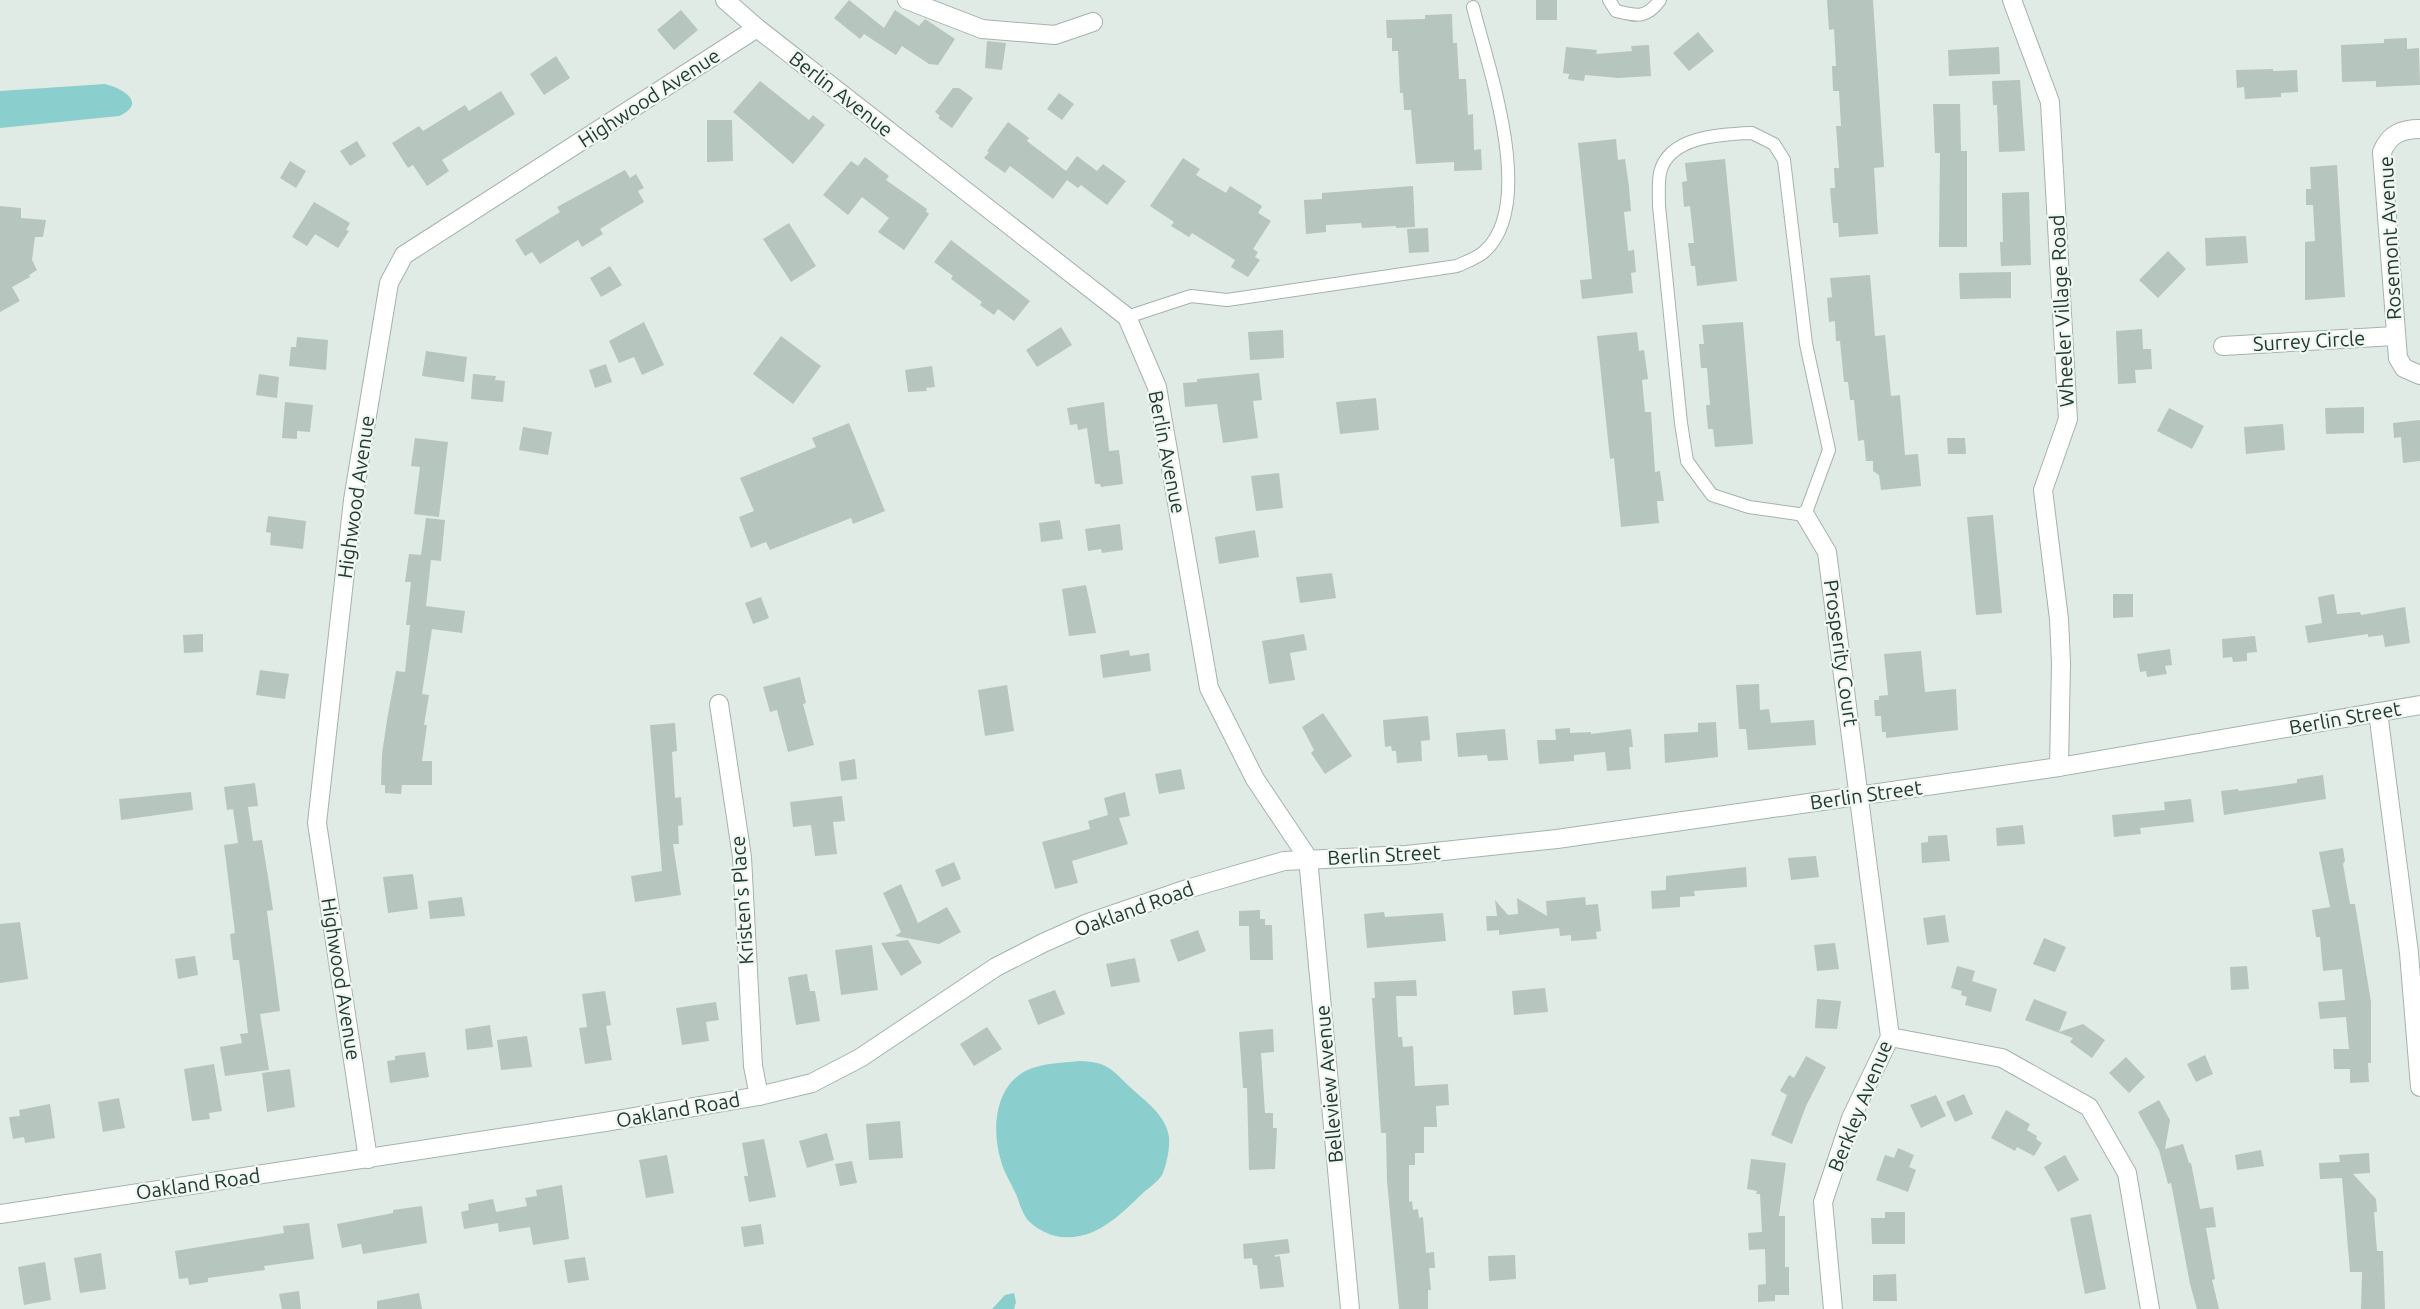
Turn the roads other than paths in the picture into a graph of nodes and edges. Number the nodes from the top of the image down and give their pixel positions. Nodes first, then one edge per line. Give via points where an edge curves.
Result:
1 (725, 0) edge
2 (907, 0) edge
3 (1609, 0) edge
4 (1660, 0) edge
5 (2012, 0) edge
6 (1473, 7) dead end
7 (1093, 22) dead end
8 (757, 28) junction
9 (2420, 129) edge
10 (1127, 317) junction
11 (2395, 336) junction
12 (2223, 346) dead end
13 (2420, 375) edge
14 (1805, 516) junction
15 (719, 704) dead end
16 (2420, 705) edge
17 (2378, 712) junction
18 (2060, 766) junction
19 (1860, 796) junction
20 (1308, 858) junction
21 (1890, 1037) junction
22 (2420, 1087) edge
23 (759, 1096) junction
24 (368, 1159) junction
25 (0, 1214) edge
26 (1350, 1309) edge
27 (1833, 1309) edge
28 (2150, 1309) edge

1 - 8 street, Berlin Avenue
2 - 7 street via 982,29 1055,34
3 - 4 lane via 1616,11 1636,16 1652,12
5 - 18 street, Wheeler Village Road via 2051,114 2068,419 2043,490 2059,619
6 - 10 lane via 1502,124 1509,174 1507,209 1485,252 1457,266 1227,300 1191,296
8 - 10 street, Berlin Avenue
8 - 24 street, Highwood Avenue via 404,255 389,283 353,500 317,823
9 - 11 street, Rosemont Avenue via 2396,133 2387,140 2382,152
10 - 20 street, Berlin Avenue via 1157,387 1209,688 1255,779
11 - 12 street, Surrey Circle
11 - 13 street, Rosemont Avenue via 2398,358 2404,368
14 - 14 lane via 1749,507 1712,495 1687,461 1659,206 1660,172 1669,154 1717,134 1752,133 1774,144 1784,160 1806,344 1829,450
14 - 19 street, Prosperity Court via 1827,552
15 - 23 street, Kristen's Place via 742,856 753,1066
16 - 17 street, Berlin Street
17 - 18 street, Berlin Street
17 - 22 street via 2409,953
18 - 19 street, Berlin Street
19 - 20 street, Berlin Street via 1469,850
19 - 21 street, Berkley Avenue
20 - 23 street, Oakland Road via 1256,867 1079,927 996,967 860,1058 812,1083
20 - 26 street, Belleview Avenue
21 - 27 street, Berkley Avenue via 1851,1118 1823,1202
21 - 28 street via 2002,1058 2089,1107 2127,1173
23 - 24 street, Oakland Road
24 - 25 street, Oakland Road

